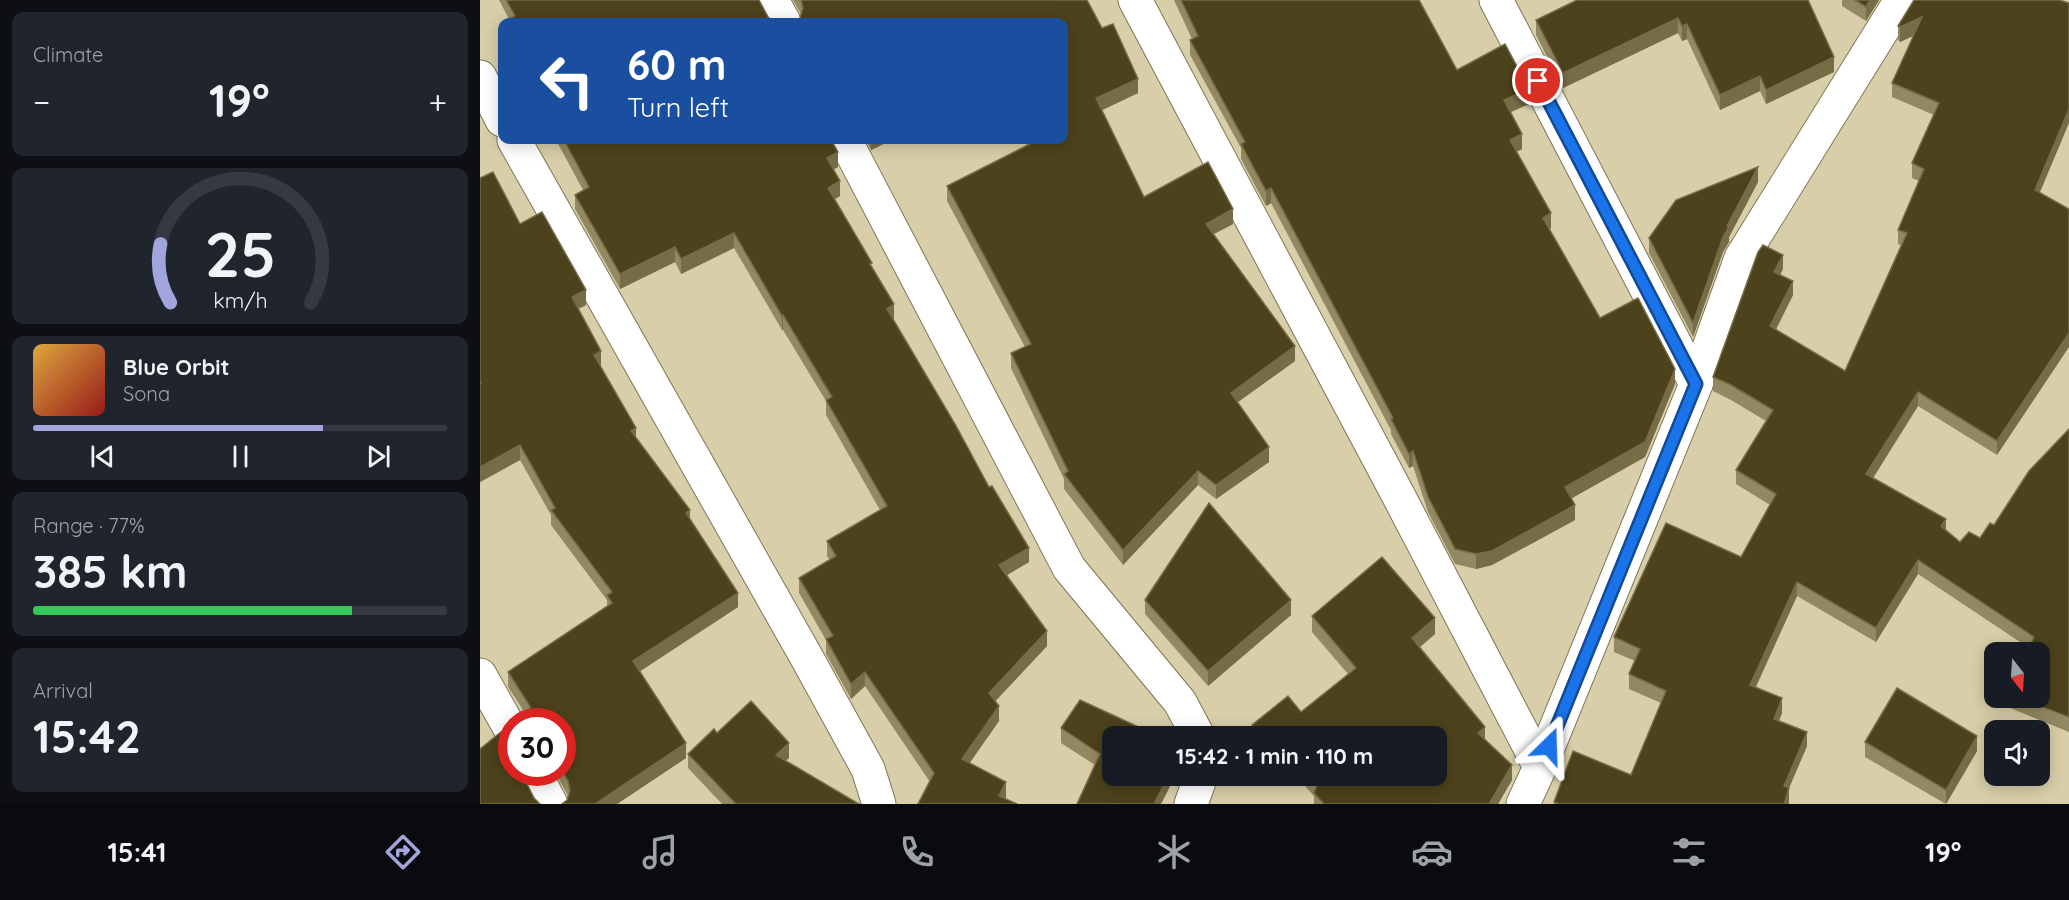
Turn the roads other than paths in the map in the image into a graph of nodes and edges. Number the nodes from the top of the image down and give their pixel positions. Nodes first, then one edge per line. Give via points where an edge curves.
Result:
1 (772, 0) edge
2 (1135, 0) edge
3 (1496, 0) edge
4 (1900, 0) edge
5 (782, 18) edge
6 (480, 77) edge
7 (498, 112) edge
8 (516, 144) edge
9 (847, 144) edge
10 (1696, 384) junction
11 (480, 675) edge
12 (499, 708) edge
13 (1193, 726) edge
14 (1540, 767) junction
15 (541, 786) edge
16 (1198, 786) edge
17 (551, 804) edge
18 (879, 804) edge
19 (1191, 804) edge
20 (1523, 804) edge

1 - 5 street
2 - 14 street
3 - 10 street
4 - 10 street via 1741,258
6 - 7 street
8 - 18 street via 819,678 868,769
9 - 13 street via 1069,568 1180,702
10 - 14 street
11 - 12 street
14 - 20 street
15 - 17 street
16 - 19 street

